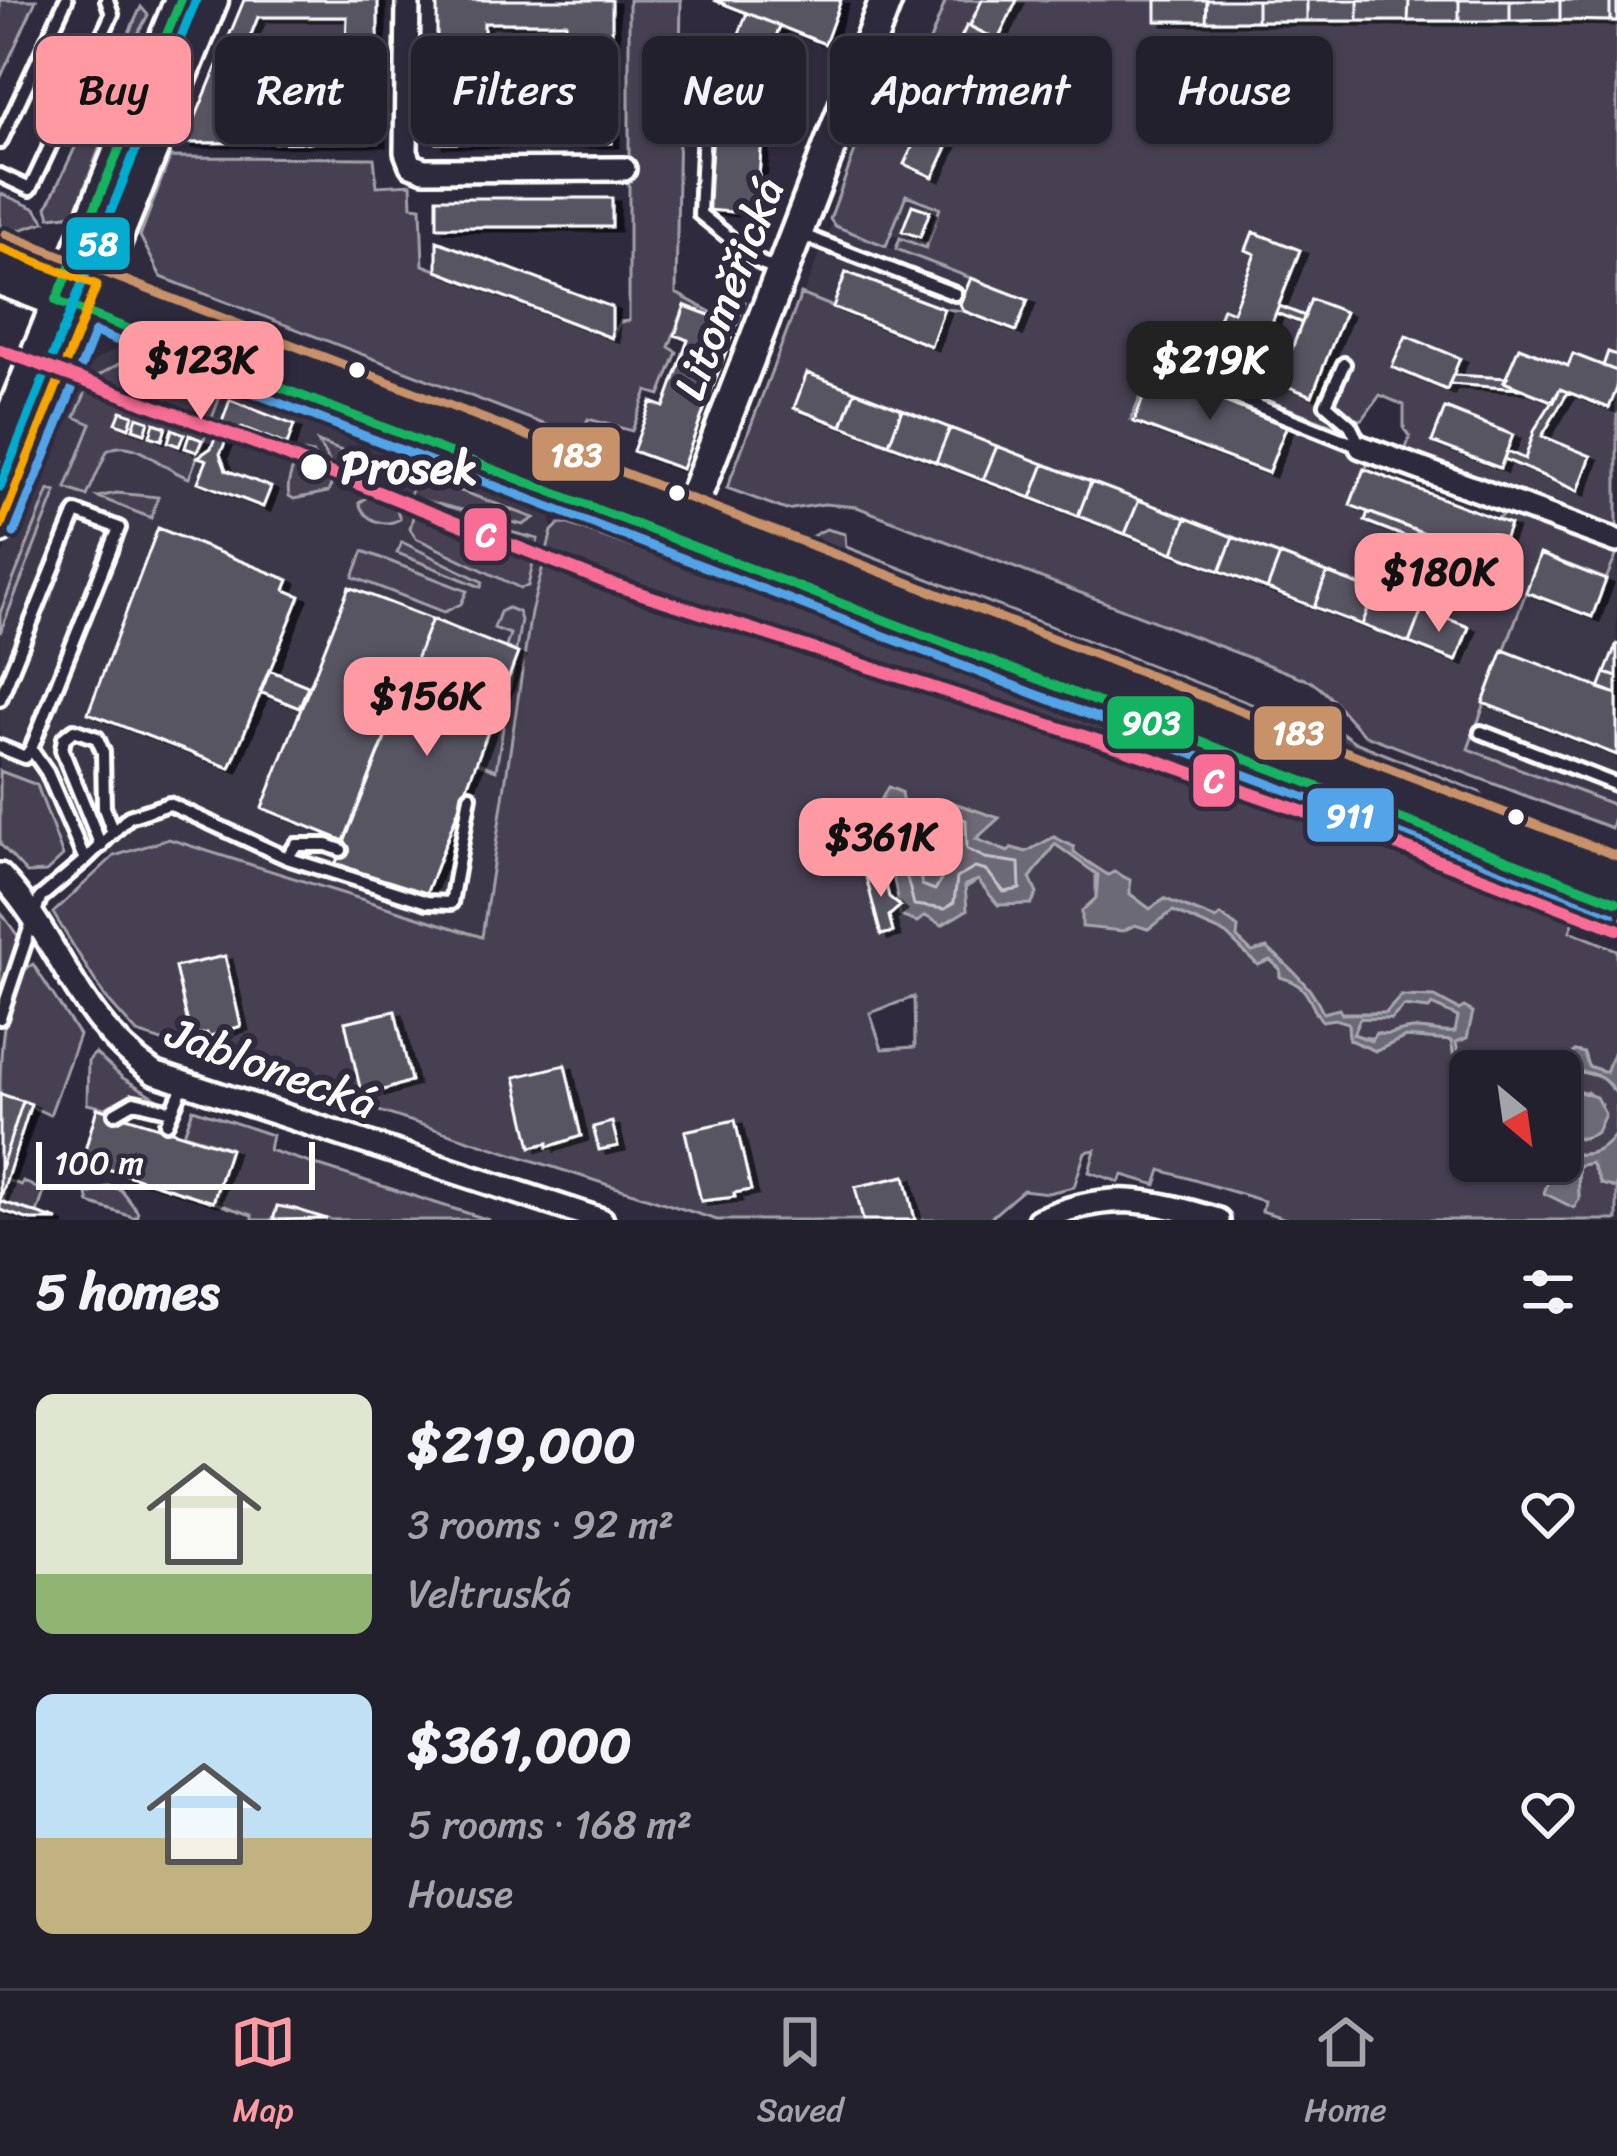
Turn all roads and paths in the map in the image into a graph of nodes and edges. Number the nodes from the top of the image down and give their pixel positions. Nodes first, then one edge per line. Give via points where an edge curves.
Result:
1 (66, 0) edge
2 (106, 0) edge
3 (182, 0) edge
4 (212, 0) edge
5 (408, 0) edge
6 (886, 0) edge
7 (102, 36) edge
8 (167, 36) edge
9 (0, 142) edge
10 (51, 144) edge
11 (127, 144) edge
12 (703, 144) edge
13 (624, 169) dead end
14 (0, 175) edge
15 (797, 232) junction
16 (0, 248) edge
17 (782, 272) junction
18 (0, 279) edge
19 (77, 293) junction
20 (955, 294) dead end
21 (1344, 364) dead end
22 (1160, 367) dead end
23 (0, 445) edge
24 (1360, 447) junction
25 (0, 527) edge
26 (684, 527) junction
27 (1617, 541) edge
28 (0, 699) edge
29 (1481, 732) dead end
30 (0, 747) edge
31 (31, 749) junction
32 (1617, 785) edge
33 (470, 796) dead end
34 (113, 833) junction
35 (101, 846) junction
36 (340, 850) dead end
37 (287, 858) junction
38 (85, 860) junction
39 (1617, 872) edge
40 (0, 875) edge
41 (1617, 902) edge
42 (32, 917) junction
43 (0, 1018) edge
44 (183, 1086) junction
45 (115, 1113) dead end
46 (602, 1220) edge
47 (1039, 1220) edge
48 (1218, 1220) edge

1 - 9 lane
2 - 7 lane via 112,14
3 - 8 main road
4 - 19 main road
5 - 13 street via 411,165
6 - 15 main road, Litoměřická
10 - 14 lane via 30,189
11 - 19 main road
12 - 17 lane via 700,214
15 - 17 main road, Litoměřická
15 - 20 lane
16 - 19 main road
17 - 26 main road, Litoměřická
18 - 19 main road
19 - 23 main road
19 - 25 main road
19 - 26 main road
21 - 24 lane via 1326,404
22 - 24 lane
24 - 27 street
26 - 39 main road
26 - 41 main road
28 - 31 lane via 76,512 119,528
29 - 32 lane
30 - 31 lane via 25,757
31 - 38 lane
33 - 37 lane via 451,903
34 - 35 lane
34 - 35 lane via 101,788 103,752 97,738 74,730 62,750
34 - 37 lane via 129,817 169,804
35 - 38 lane
36 - 37 lane via 296,845
38 - 42 lane via 40,898
40 - 42 street, Jablonecká
42 - 43 lane
42 - 44 street, Jablonecká via 100,1026 142,1064
44 - 45 lane via 169,1118 134,1102
44 - 46 street, Jablonecká
47 - 48 street via 1132,1198

